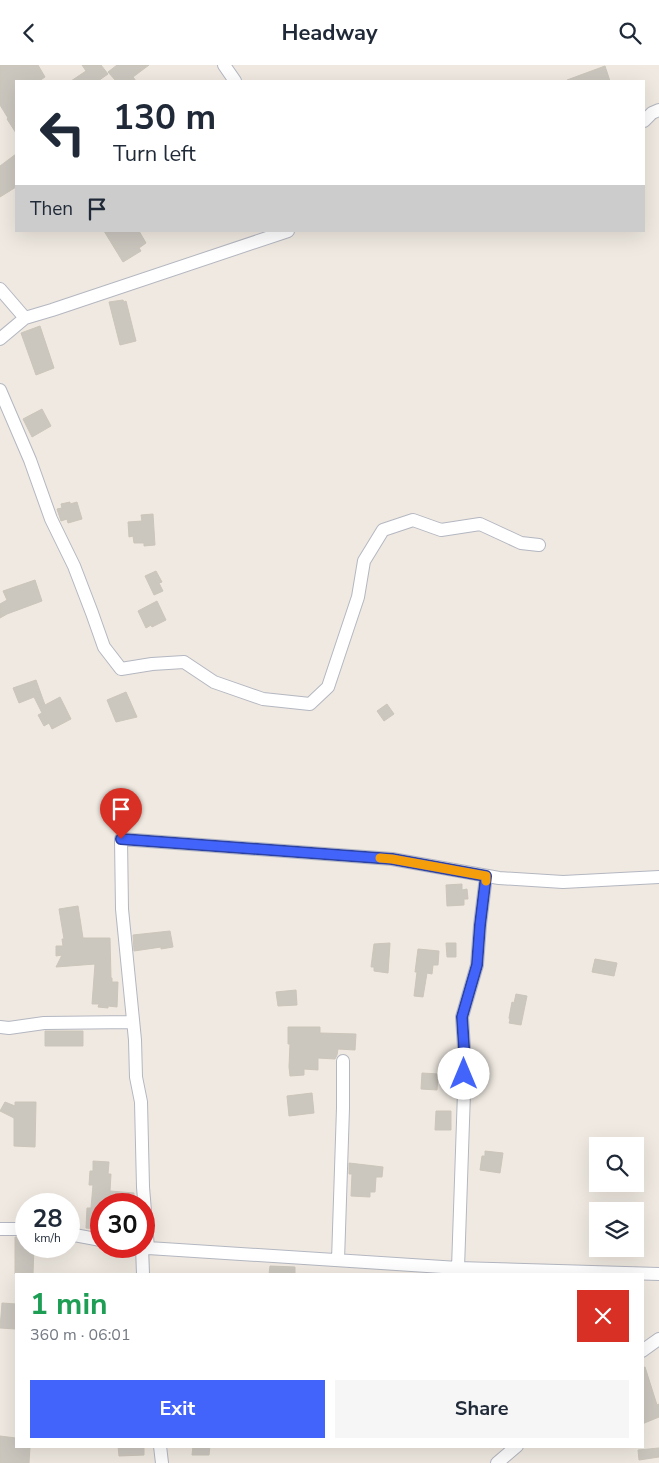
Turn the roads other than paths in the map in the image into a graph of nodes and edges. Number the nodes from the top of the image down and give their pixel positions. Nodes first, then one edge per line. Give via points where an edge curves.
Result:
1 (224, 65) edge
2 (234, 80) edge
3 (659, 109) edge
4 (645, 120) edge
5 (285, 232) edge
6 (0, 289) edge
7 (25, 318) junction
8 (0, 339) edge
9 (0, 390) edge
10 (539, 545) dead end
11 (486, 876) junction
12 (659, 877) edge
13 (134, 1021) junction
14 (0, 1027) edge
15 (343, 1061) dead end
16 (143, 1193) edge
17 (0, 1229) edge
18 (15, 1229) edge
19 (155, 1248) edge
20 (142, 1258) edge
21 (338, 1260) junction
22 (458, 1268) junction
23 (143, 1273) edge
24 (626, 1273) edge
25 (644, 1274) edge
26 (659, 1274) edge
27 (659, 1339) edge
28 (644, 1350) edge
29 (160, 1448) edge
30 (515, 1448) edge
31 (162, 1463) edge
32 (497, 1463) edge

1 - 2 street
3 - 4 street
5 - 7 street
6 - 7 street
7 - 8 street
9 - 10 street via 51,519 74,566 104,647 121,669 184,662 214,682 263,699 310,704 328,687 358,597 364,561 383,531 413,520 441,530 480,524 522,543
11 - 12 street via 563,882
11 - 13 street via 392,859 121,839 122,909
11 - 22 street via 477,965 462,1017 465,1063
13 - 14 street
13 - 16 street via 136,1077 141,1102
15 - 21 street
17 - 18 street
19 - 21 street
20 - 23 street
21 - 22 street
22 - 24 street
25 - 26 street
27 - 28 street
29 - 31 street
30 - 32 street

